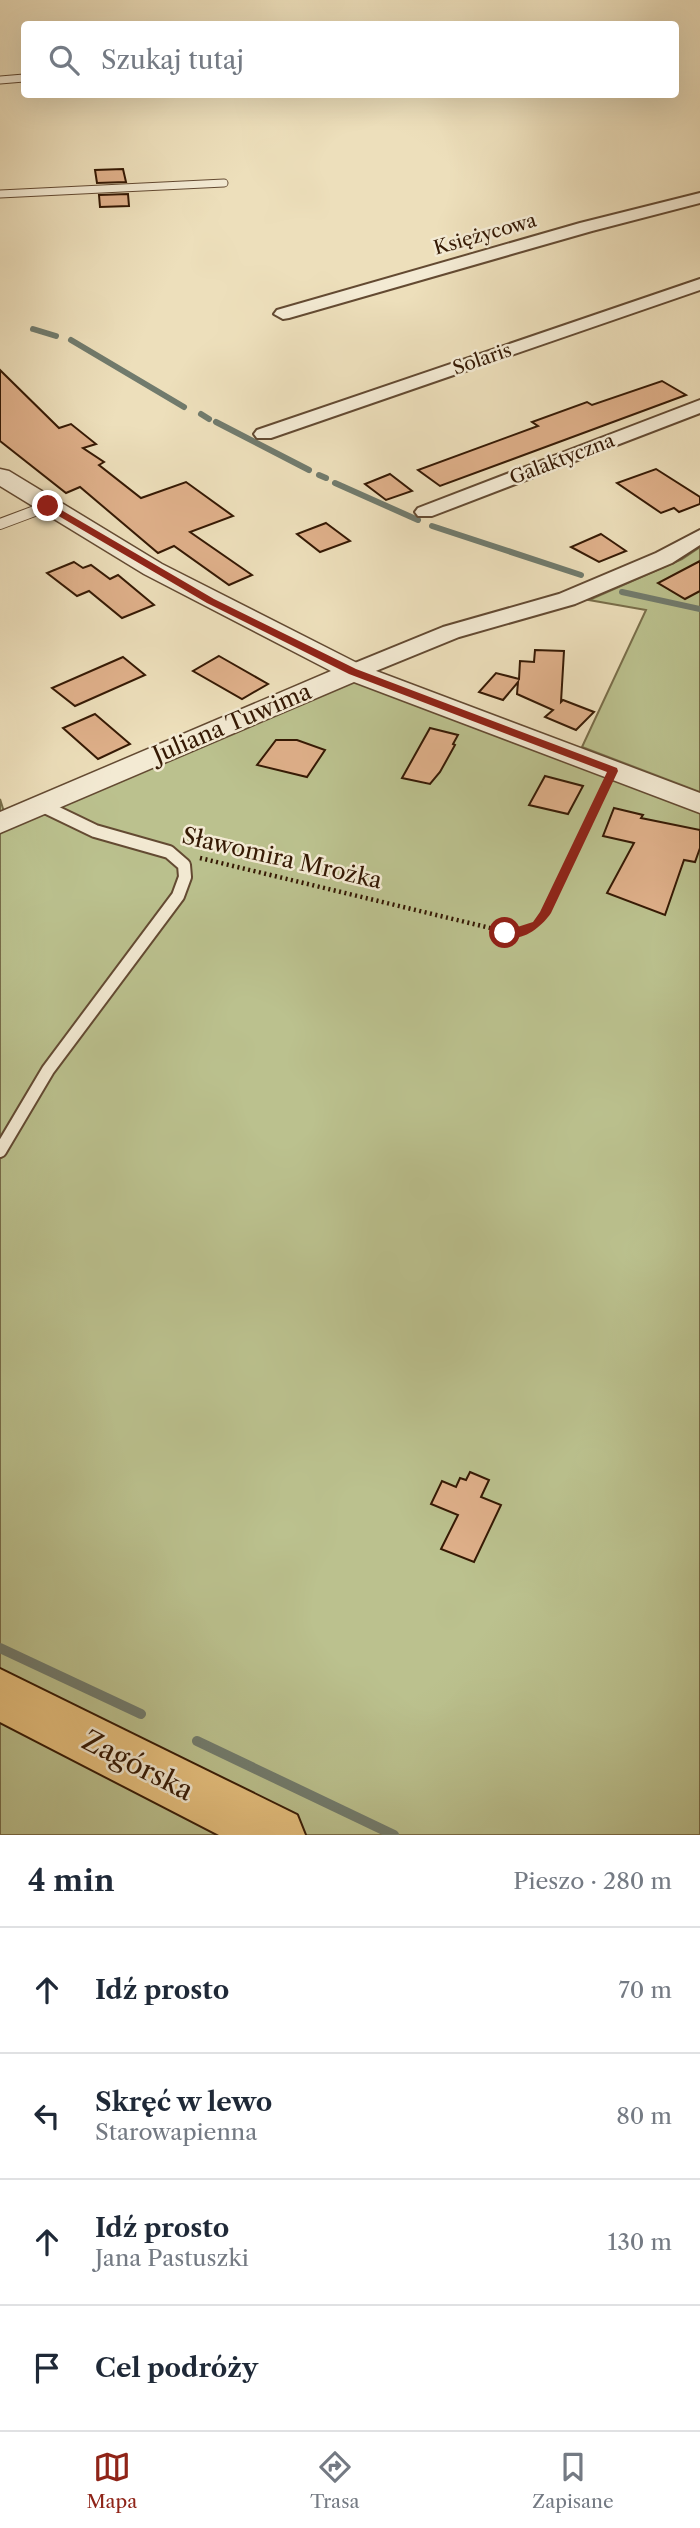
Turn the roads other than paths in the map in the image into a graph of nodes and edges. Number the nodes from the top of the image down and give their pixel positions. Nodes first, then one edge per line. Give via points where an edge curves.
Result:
1 (21, 78) edge
2 (0, 80) edge
3 (224, 183) dead end
4 (0, 194) edge
5 (700, 198) edge
6 (700, 284) edge
7 (282, 314) dead end
8 (700, 406) edge
9 (264, 434) dead end
10 (0, 476) edge
11 (48, 506) junction
12 (425, 512) dead end
13 (0, 524) edge
14 (700, 536) edge
15 (353, 671) junction
16 (700, 804) edge
17 (41, 806) junction
18 (0, 823) edge
19 (0, 1151) edge
20 (0, 1694) edge
21 (277, 1835) edge

1 - 2 lane
3 - 4 lane
5 - 7 street, Księżycowa
6 - 9 street, Solaris
8 - 12 street, Galaktyczna
10 - 11 street
11 - 13 lane
11 - 15 street via 210,601
14 - 15 street, Juliana Tuwima via 664,558 567,599 451,632
15 - 16 street
15 - 17 street, Juliana Tuwima
17 - 18 street, Juliana Tuwima
17 - 19 lane, Sławomira Mrożka via 96,831 174,856 186,871 178,896 48,1070
20 - 21 highway, Zagórska via 223,1817

